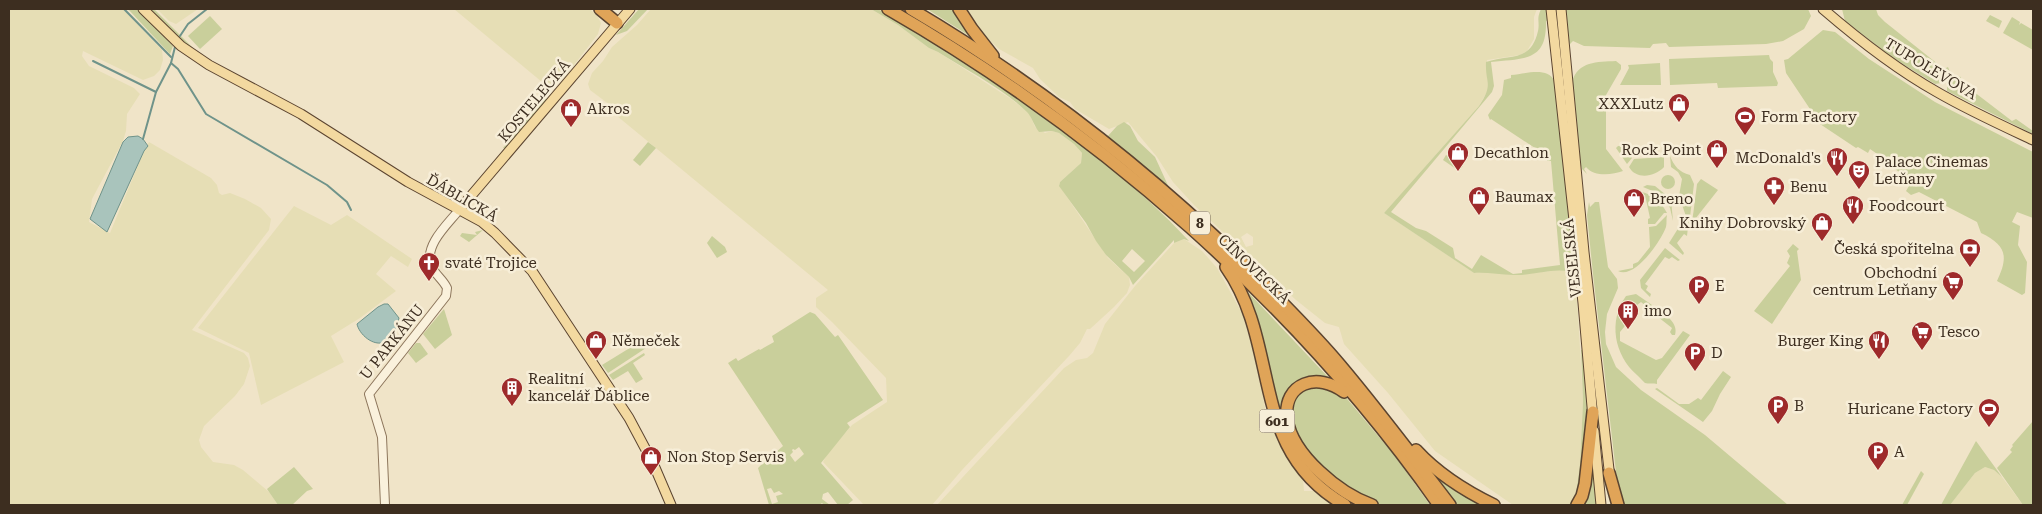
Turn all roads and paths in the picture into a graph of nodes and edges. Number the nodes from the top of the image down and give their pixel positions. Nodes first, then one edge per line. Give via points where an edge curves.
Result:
1 (143, 9) edge
2 (600, 9) edge
3 (630, 9) edge
4 (888, 9) edge
5 (911, 9) edge
6 (959, 9) edge
7 (1551, 9) edge
8 (1560, 9) edge
9 (1823, 9) edge
10 (617, 23) junction
11 (999, 64) junction
12 (2033, 140) edge
13 (459, 210) junction
14 (1211, 248) junction
15 (1340, 365) junction
16 (1364, 409) junction
17 (1593, 412) junction
18 (1609, 473) junction
19 (1437, 504) edge
20 (386, 505) edge
21 (671, 505) edge
22 (1346, 505) edge
23 (1372, 505) edge
24 (1450, 505) edge
25 (1494, 505) edge
26 (1577, 505) edge
27 (1601, 505) edge
28 (1613, 505) edge
29 (1618, 505) edge

1 - 13 main road, ĎÁBLICKÁ via 181,46 209,65 301,114 408,182
2 - 10 highway
3 - 10 main road, KOSTELECKÁ
4 - 14 highway, CÍNOVECKÁ / 8 via 962,54 1039,107 1134,180
5 - 11 highway, CÍNOVECKÁ / 8
6 - 11 highway
7 - 17 main road, VESELSKÁ
8 - 18 main road, VESELSKÁ
9 - 12 main road, TUPOLEVOVA via 1909,75
10 - 13 main road, KOSTELECKÁ
11 - 15 highway, CÍNOVECKÁ / 8 via 1097,136 1183,207 1278,299
13 - 20 street, U PARKÁNU via 436,240 430,256 433,268 447,288 446,296 369,394 381,432
13 - 21 main road, ĎÁBLICKÁ via 482,222 532,271 629,418
14 - 16 highway, CÍNOVECKÁ / 8 via 1271,306
14 - 22 highway, 601 via 1234,280 1250,313 1272,407 1282,435 1310,477
15 - 24 highway, CÍNOVECKÁ / 8
15 - 25 highway via 1427,462 1457,485
16 - 19 highway, CÍNOVECKÁ / 8
16 - 23 highway, 601 via 1333,385 1322,381 1308,382 1288,403 1287,418 1293,435 1325,478
17 - 26 highway via 1585,484
17 - 27 main road, VESELSKÁ
18 - 28 main road, VESELSKÁ
18 - 29 highway

